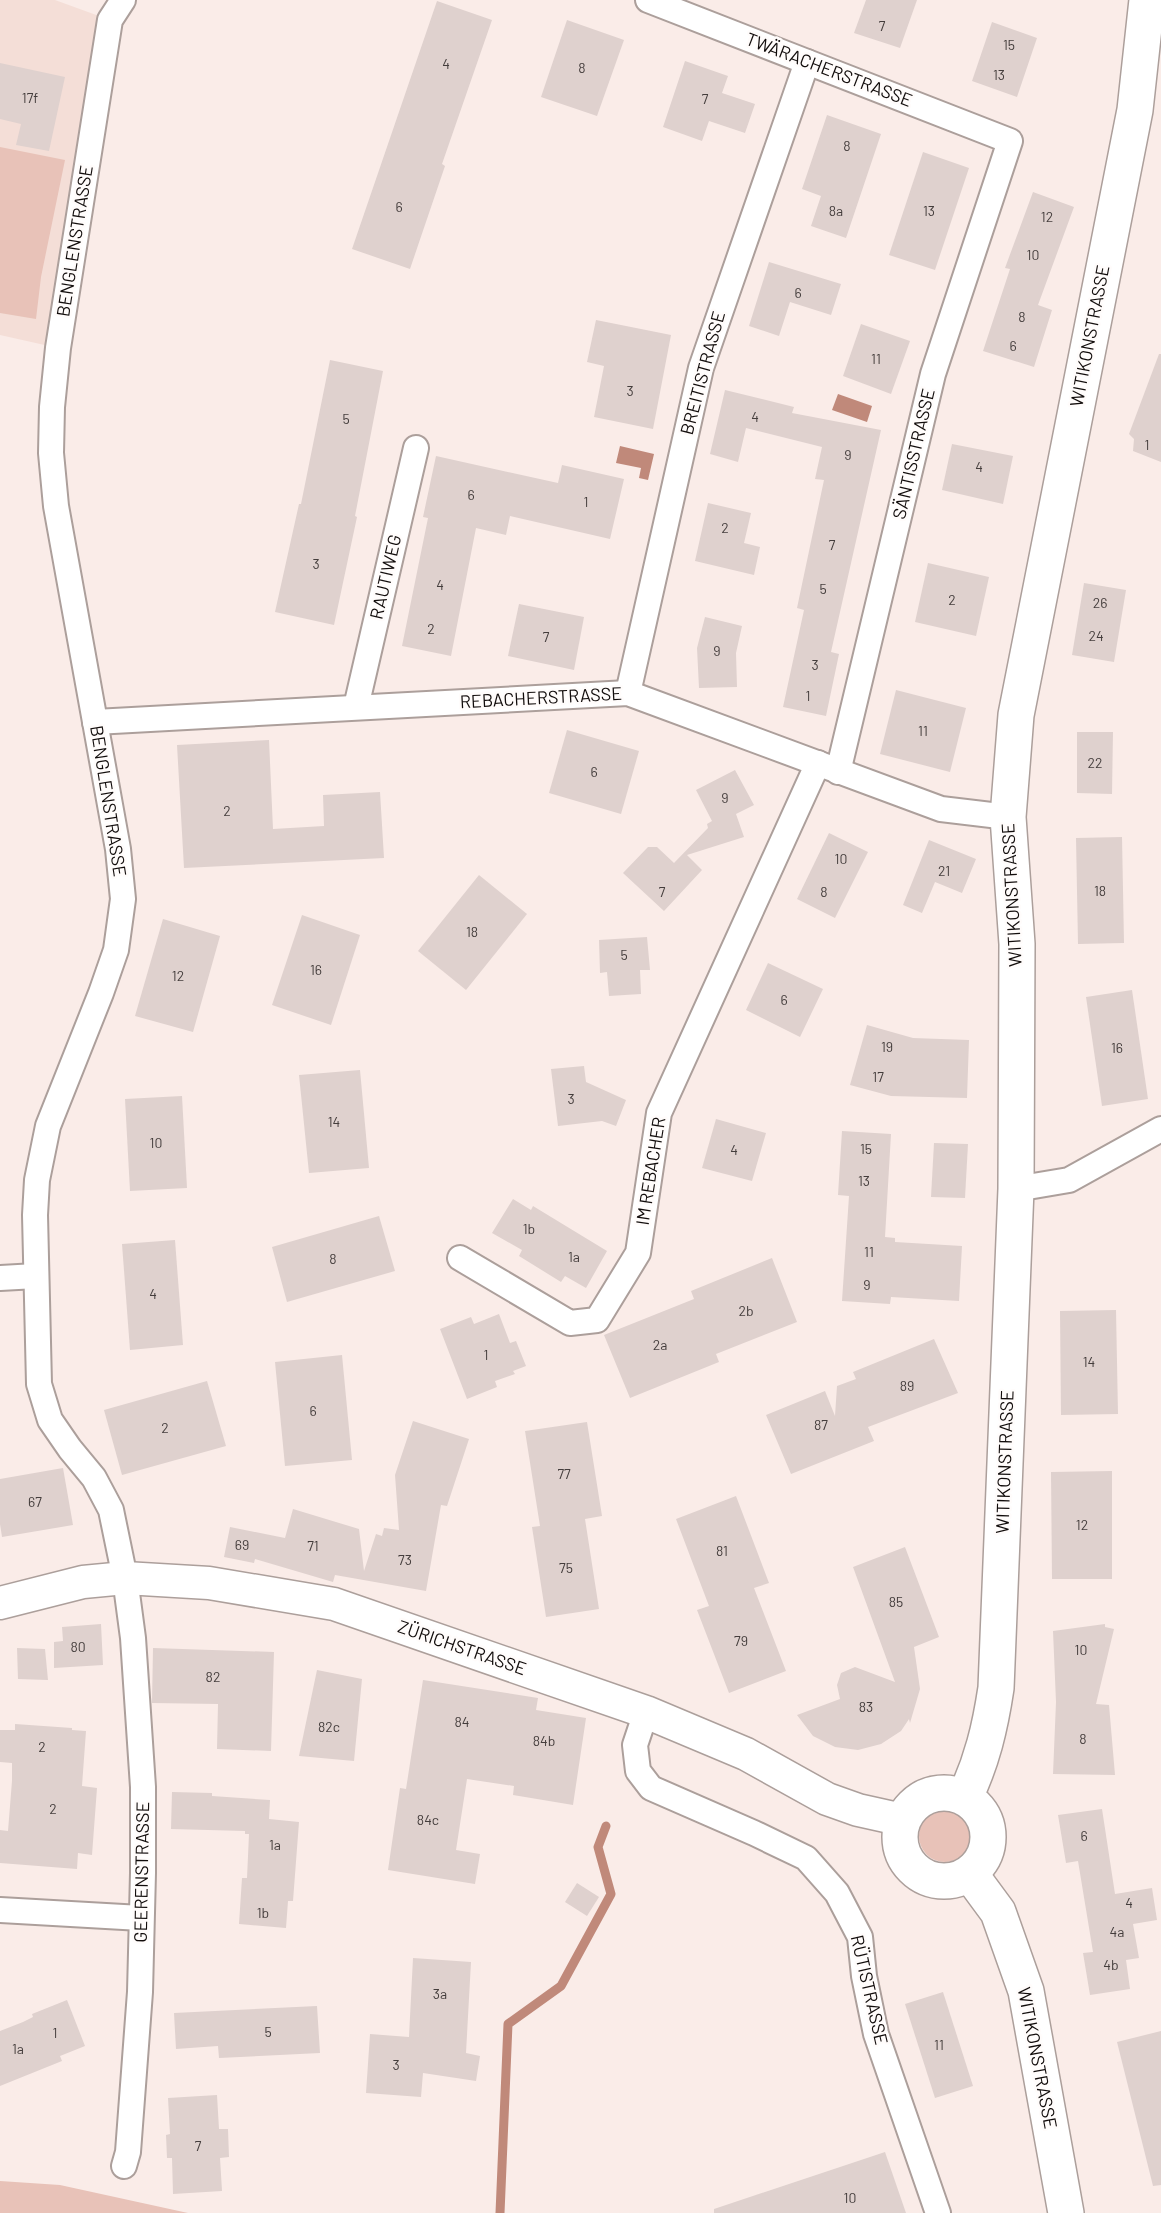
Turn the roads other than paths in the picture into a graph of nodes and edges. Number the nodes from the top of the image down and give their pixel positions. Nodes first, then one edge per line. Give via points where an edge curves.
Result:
1 (123, 0) edge
2 (648, 0) edge
3 (1147, 0) edge
4 (807, 62) junction
5 (1010, 141) joint
6 (416, 448) dead end
7 (628, 693) junction
8 (356, 707) junction
9 (95, 723) junction
10 (828, 767) junction
11 (1008, 817) junction
12 (1161, 1129) edge
13 (1016, 1189) junction
14 (460, 1258) dead end
15 (36, 1276) junction
16 (0, 1278) edge
17 (125, 1578) junction
18 (0, 1603) edge
19 (646, 1712) junction
20 (965, 1797) junction
21 (903, 1820) junction
22 (970, 1874) junction
23 (0, 1910) edge
24 (141, 1917) junction
25 (124, 2166) dead end
26 (938, 2213) edge
27 (1066, 2213) edge

1 - 9 street, BENGLENSTRASSE via 110,20 52,407 56,506
2 - 4 street, TWÄRACHERSTRASSE
3 - 11 main road, WITIKONSTRASSE via 1135,110 1016,715
4 - 5 street, TWÄRACHERSTRASSE
4 - 7 street, BREITISTRASSE via 701,368
5 - 10 street, SÄNTISSTRASSE via 933,374
6 - 8 street, RAUTIWEG
7 - 8 street, REBACHERSTRASSE
7 - 10 street, REBACHERSTRASSE
8 - 9 street, REBACHERSTRASSE
9 - 15 street, BENGLENSTRASSE via 123,899 116,950 45,1137 37,1180
10 - 11 street, REBACHERSTRASSE via 941,809
10 - 14 street, IM REBACHER via 659,1112 638,1253 597,1320 570,1323
11 - 13 main road, WITIKONSTRASSE via 1017,944
12 - 13 street via 1069,1181
13 - 20 main road, WITIKONSTRASSE via 996,1688 989,1734
15 - 16 street
15 - 17 street, BENGLENSTRASSE via 39,1384 50,1420 94,1478 111,1510
17 - 18 street, ZÜRICHSTRASSE via 83,1582
17 - 19 street, ZÜRICHSTRASSE via 209,1583 334,1604
17 - 24 street, GEERENSTRASSE via 144,1787
19 - 21 street, ZÜRICHSTRASSE via 746,1754 828,1799
19 - 26 street, RÜTISTRASSE via 635,1745 638,1770 651,1788 806,1858 837,1893 860,1937 876,2034
20 - 21 main road via 929,1795 909,1809
20 - 22 main road via 981,1812 989,1834 985,1856
21 - 22 main road via 901,1848 916,1872 943,1882
22 - 27 main road, WITIKONSTRASSE via 998,1912 1026,1991
23 - 24 street
24 - 25 street, GEERENSTRASSE via 140,1992

